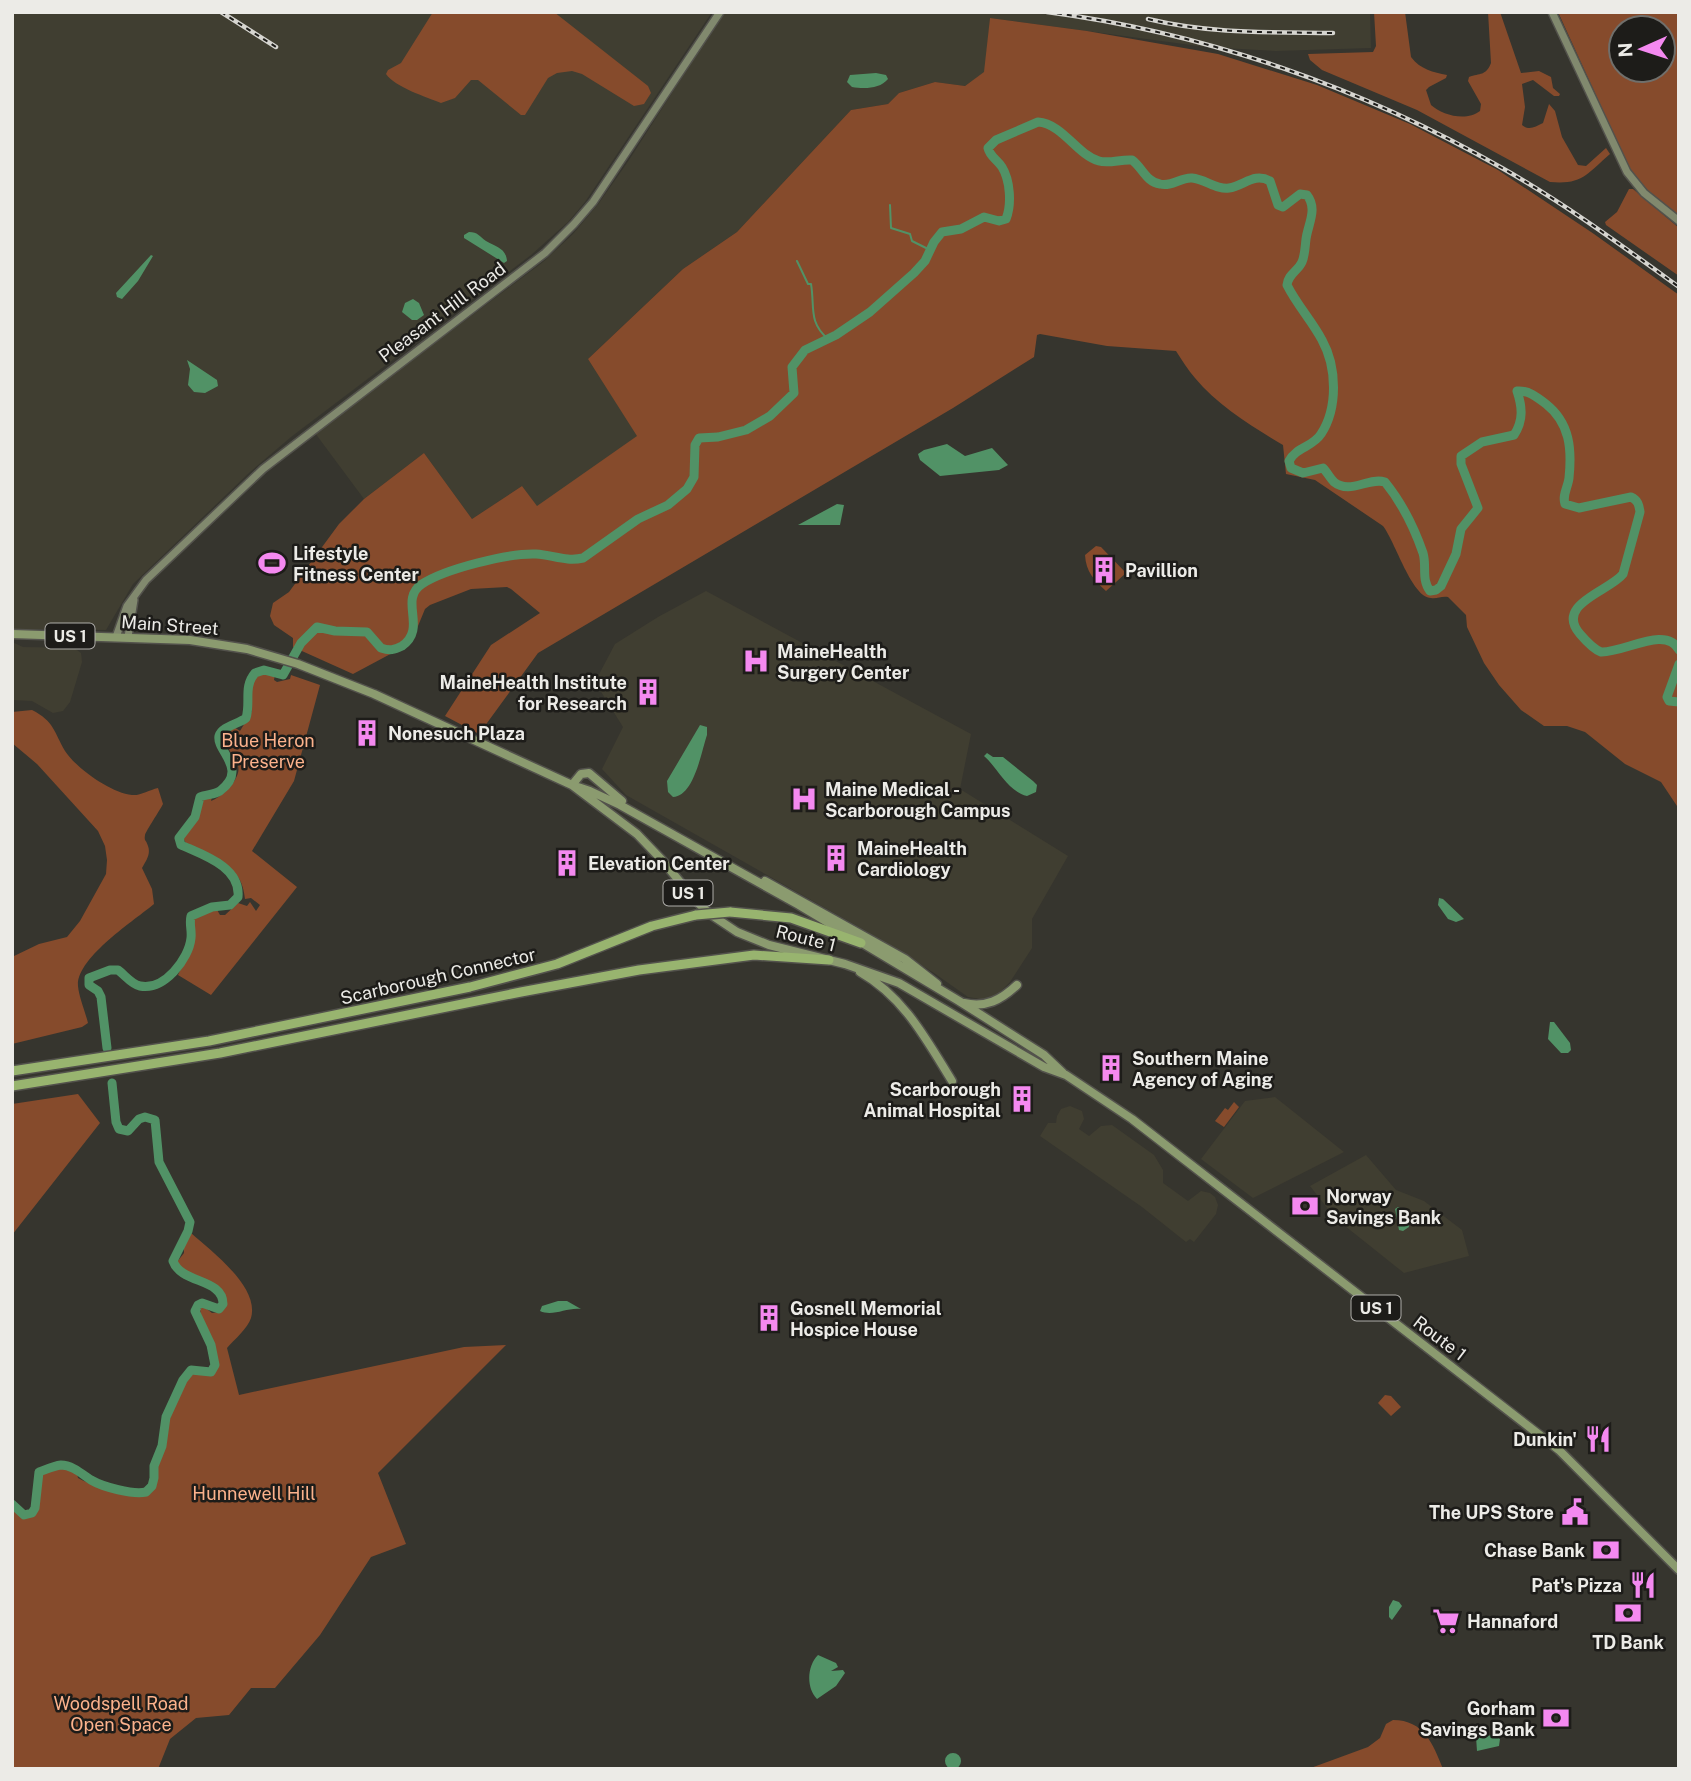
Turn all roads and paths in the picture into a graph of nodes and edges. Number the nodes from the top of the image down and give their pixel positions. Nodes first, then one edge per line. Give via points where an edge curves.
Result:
1 (720, 12) edge
2 (1552, 12) edge
3 (1679, 220) edge
4 (136, 594) junction
5 (12, 634) edge
6 (116, 637) junction
7 (128, 637) junction
8 (282, 659) joint
9 (572, 785) junction
10 (642, 817) junction
11 (724, 864) junction
12 (861, 943) junction
13 (829, 960) junction
14 (845, 964) junction
15 (1017, 985) dead end
16 (946, 993) junction
17 (959, 1001) junction
18 (12, 1071) edge
19 (1065, 1075) junction
20 (952, 1081) dead end
21 (12, 1086) edge
22 (1679, 1570) edge

1 - 4 street, Pleasant Hill Road via 593,202 565,234 270,463
2 - 3 street via 1627,172 1644,193
4 - 6 street, Pleasant Hill Road
4 - 7 street, Pleasant Hill Road
5 - 6 main road, Main Street / US 1
6 - 7 main road, Main Street / US 1
7 - 8 main road, Main Street / US 1 via 214,643
8 - 9 main road, Route 1 / US 1 via 374,694
9 - 10 main road, Route 1 / US 1
9 - 10 main road via 581,774 593,774
9 - 13 main road, Route 1 / US 1 via 637,834 694,899 728,927 756,941
10 - 11 main road, Route 1 / US 1
11 - 12 main road, Route 1 / US 1
11 - 16 main road via 789,892 882,945
12 - 16 main road, Route 1 / US 1
12 - 18 highway, Scarborough Connector, bridge via 791,918 730,912 696,915 652,926 557,964 470,987 200,1042
13 - 14 main road, Route 1 / US 1
13 - 21 highway, Scarborough Connector via 754,955 639,970 220,1053
14 - 19 main road, Route 1 / US 1 via 921,994
14 - 20 main road via 897,999
15 - 17 main road via 989,1004
16 - 17 main road, Route 1 / US 1
17 - 19 main road, Route 1 / US 1 via 1044,1055
19 - 22 main road, Route 1 / US 1 via 1153,1134 1548,1442

